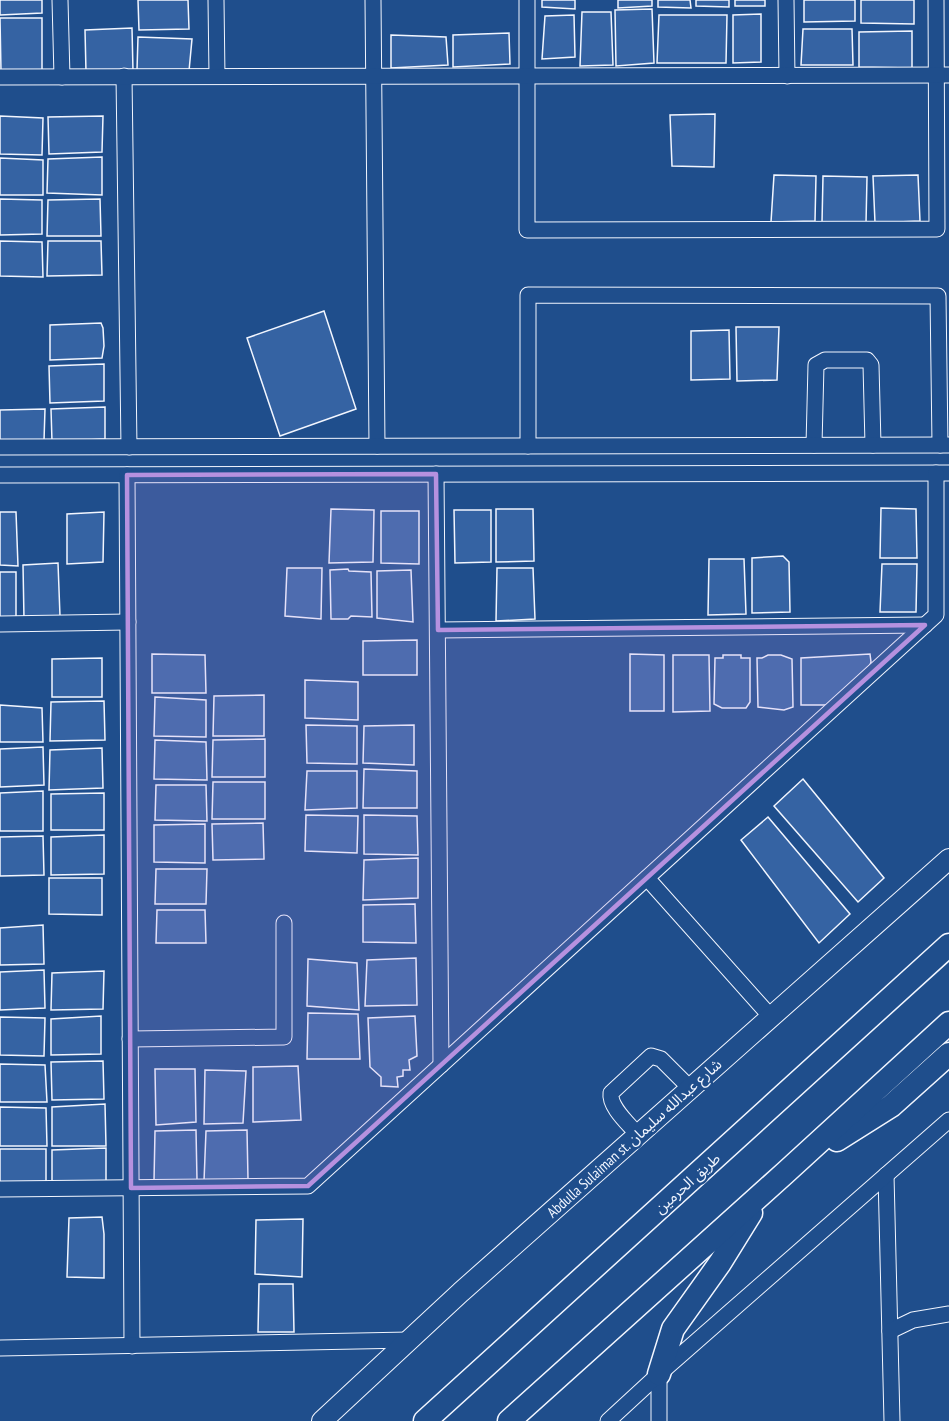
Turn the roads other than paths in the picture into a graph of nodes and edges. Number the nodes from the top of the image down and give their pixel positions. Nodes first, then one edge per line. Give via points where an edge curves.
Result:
1 (60, 0) edge
2 (216, 0) edge
3 (373, 0) edge
4 (527, 0) edge
5 (786, 0) edge
6 (936, 0) edge
7 (943, 75) edge
8 (124, 76) junction
9 (217, 76) junction
10 (374, 76) junction
11 (527, 76) junction
12 (787, 76) junction
13 (0, 77) edge
14 (62, 77) junction
15 (873, 445) junction
16 (945, 445) edge
17 (377, 446) junction
18 (528, 446) junction
19 (814, 446) junction
20 (0, 447) edge
21 (129, 447) junction
22 (943, 473) edge
23 (436, 474) junction
24 (127, 475) junction
25 (0, 476) edge
26 (128, 622) junction
27 (0, 624) edge
28 (925, 625) junction
29 (438, 630) junction
30 (949, 859) edge
31 (647, 878) junction
32 (284, 923) dead end
33 (949, 945) edge
34 (771, 1017) junction
35 (949, 1023) edge
36 (130, 1039) junction
37 (949, 1054) edge
38 (441, 1065) junction
39 (690, 1088) junction
40 (949, 1120) edge
41 (638, 1135) junction
42 (785, 1173) junction
43 (886, 1175) junction
44 (131, 1188) junction
45 (0, 1189) edge
46 (765, 1190) junction
47 (949, 1314) edge
48 (890, 1331) junction
49 (409, 1340) junction
50 (132, 1346) junction
51 (0, 1348) edge
52 (659, 1374) junction
53 (322, 1421) edge
54 (425, 1421) edge
55 (509, 1421) edge
56 (608, 1421) edge
57 (659, 1421) edge
58 (892, 1421) edge

1 - 14 street
2 - 9 street
3 - 10 street
4 - 11 street
5 - 12 street
6 - 7 street
7 - 11 street via 937,229 551,230 527,230
7 - 12 street
8 - 9 street
8 - 14 street
8 - 21 street
9 - 10 street
10 - 11 street
10 - 17 street
11 - 12 street
13 - 14 street
15 - 16 street
15 - 19 street
15 - 19 street via 871,365 867,360 825,360 816,365
16 - 18 street via 938,296 528,295
17 - 18 street
17 - 21 street
18 - 19 street
20 - 21 street
22 - 23 street
22 - 28 street via 936,615
23 - 24 street
23 - 29 street
24 - 25 street
24 - 26 street
26 - 27 street
26 - 36 street
28 - 29 street
28 - 31 street
29 - 38 street
30 - 34 main road, Abdulla Sulaiman st. شارع عبدالله سليمان
31 - 34 street
31 - 38 street
32 - 36 street via 284,1037
33 - 54 highway, طريق الحرمين
34 - 39 main road, Abdulla Sulaiman st. شارع عبدالله سليمان
35 - 42 highway
36 - 44 street
37 - 42 highway via 891,1106
38 - 44 street via 308,1186
39 - 41 main road, Abdulla Sulaiman st. شارع عبدالله سليمان
39 - 41 street via 661,1059 651,1056 610,1098
40 - 43 street
41 - 49 main road, Abdulla Sulaiman st. شارع عبدالله سليمان
42 - 46 highway
43 - 48 street
43 - 52 street
44 - 45 street
44 - 50 street
46 - 52 highway via 673,1329
46 - 55 highway
47 - 48 street via 913,1320
48 - 58 street
49 - 50 street
49 - 53 main road, Abdulla Sulaiman st. شارع عبدالله سليمان
50 - 51 street
52 - 56 street
52 - 57 street

